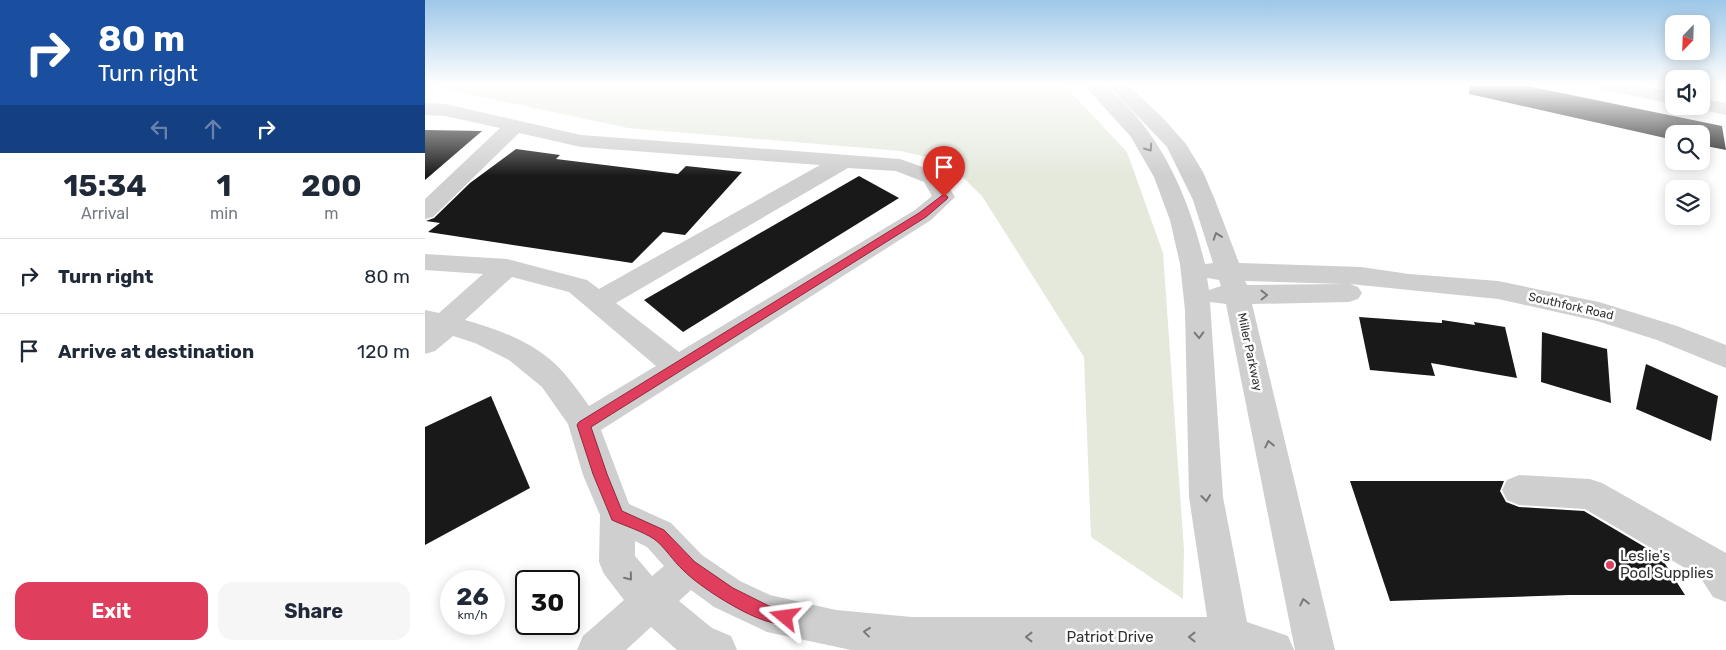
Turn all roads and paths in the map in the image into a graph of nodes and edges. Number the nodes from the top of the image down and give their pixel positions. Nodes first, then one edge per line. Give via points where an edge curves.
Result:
1 (468, 115) edge
2 (1124, 115) edge
3 (1149, 115) edge
4 (514, 126) junction
5 (844, 161) junction
6 (425, 212) edge
7 (425, 262) edge
8 (507, 268) junction
9 (1196, 283) junction
10 (1233, 283) junction
11 (597, 302) junction
12 (436, 328) edge
13 (1726, 357) edge
14 (677, 367) junction
15 (584, 425) junction
16 (1519, 490) dead end
17 (617, 515) junction
18 (689, 567) junction
19 (1726, 584) edge
20 (650, 602) junction
21 (1230, 643) edge
22 (597, 650) edge
23 (717, 650) edge
24 (1274, 650) edge
25 (1315, 650) edge

1 - 4 street
2 -> 9 street via 1162,167 1178,204
10 -> 3 street, Miller Parkway via 1192,172 1175,144
4 - 5 street via 581,141
4 - 6 street
5 - 11 street
5 - 14 street via 900,165 932,178 944,197 923,215
7 - 8 street
8 - 11 street via 578,286
8 - 12 street
9 - 10 street, Southfork Road
9 -> 21 street via 1206,497
10 - 13 street, Southfork Road via 1317,284 1374,292 1409,283 1498,290 1634,322
25 -> 10 street, Miller Parkway
11 - 14 street
12 - 15 street via 485,336 519,352 551,379
14 - 15 street
15 - 17 street
16 - 19 street via 1590,494 1713,565
17 - 18 street, Patriot Drive via 659,534
17 -> 20 street via 617,562
18 - 20 street
21 -> 18 street, Patriot Drive via 912,637 836,629 767,613 727,594
20 - 22 street
20 - 23 street via 698,642
21 - 24 street, Patriot Drive

